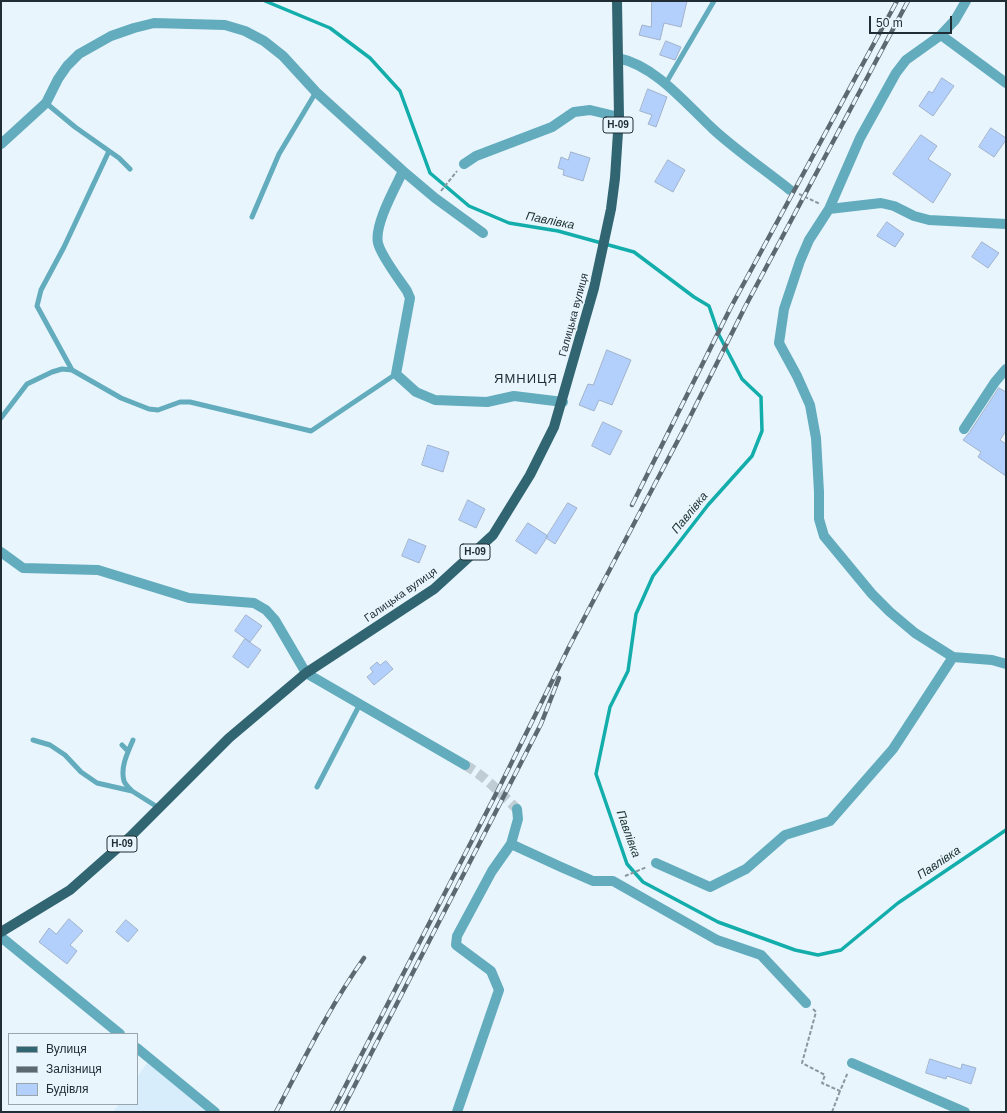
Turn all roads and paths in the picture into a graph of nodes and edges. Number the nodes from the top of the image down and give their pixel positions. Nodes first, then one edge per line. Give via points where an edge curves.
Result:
1 (617, 1) edge
2 (714, 1) edge
3 (966, 1) edge
4 (941, 35) junction
5 (618, 58) junction
6 (666, 83) junction
7 (1006, 83) edge
8 (316, 92) junction
9 (46, 103) junction
10 (619, 117) junction
11 (1, 144) edge
12 (109, 151) junction
13 (464, 164) joint
14 (130, 169) dead end
15 (403, 171) junction
16 (790, 190) joint
17 (435, 198) junction
18 (829, 209) junction
19 (252, 218) dead end
20 (1006, 224) edge
21 (483, 233) dead end
22 (1006, 369) edge
23 (72, 370) junction
24 (396, 374) junction
25 (562, 402) junction
26 (1, 418) edge
27 (964, 429) dead end
28 (1, 552) edge
29 (953, 657) junction
30 (1006, 664) edge
31 (306, 672) junction
32 (360, 704) junction
33 (33, 740) dead end
34 (133, 740) dead end
35 (122, 745) dead end
36 (128, 751) junction
37 (465, 765) tunnel mouth
38 (317, 787) dead end
39 (132, 791) junction
40 (159, 808) junction
41 (517, 809) dead end
42 (511, 844) junction
43 (652, 865) joint
44 (619, 878) dead end
45 (1, 932) edge
46 (1, 937) edge
47 (806, 1003) joint
48 (119, 1033) edge
49 (138, 1049) edge
50 (852, 1063) joint
51 (840, 1091) junction
52 (215, 1112) edge
53 (457, 1112) edge
54 (832, 1112) edge
55 (965, 1112) edge

1 - 5 main road, Галицька вулиця / Н-09
2 - 6 lane
3 - 4 street via 955,20
4 - 7 street
4 - 18 street via 906,60 896,73 860,138
5 - 6 street via 630,61
5 - 10 main road, Галицька вулиця / Н-09
6 - 16 street via 714,130
8 - 9 street via 283,56 264,41 245,31 225,26 154,23 111,36 79,54 58,79
8 - 15 street
8 - 19 lane via 279,154
9 - 11 street
9 - 12 lane via 74,127
10 - 13 street via 590,110 574,112 552,127 476,156
10 - 25 main road, Галицька вулиця / Н-09 via 611,209 594,288
12 - 14 lane
12 - 23 lane via 41,290 37,306
13 - 17 path
15 - 17 street
15 - 24 street via 377,235 382,252 410,298
16 - 18 path
17 - 21 street
18 - 20 street via 881,203 929,220
18 - 29 street via 809,240 800,260 784,309 779,343 810,405 816,438 819,519 824,536 881,603 915,633
22 - 27 street via 994,382
23 - 24 lane via 121,398 150,409 158,410 180,402 190,402 311,431
23 - 26 lane via 52,372 26,384
24 - 25 street via 416,392 435,400 487,402 514,396
25 - 31 main road, Галицька вулиця / Н-09 via 554,427 530,475 493,536 434,589
28 - 31 street via 23,568 98,570 189,598 254,603 266,610 274,620
29 - 30 street via 992,660
29 - 43 street via 893,749 830,821 785,835 746,869 710,887
31 - 32 street
31 - 40 main road, Галицька вулиця / Н-09 via 229,738
32 - 37 street
32 - 38 lane
33 - 39 lane via 65,755 81,772 97,782
34 - 36 lane
35 - 36 lane
36 - 39 lane via 123,770 124,782
39 - 40 lane
40 - 45 main road, Галицька вулиця / Н-09 via 70,890
41 - 42 street via 518,819
42 - 47 street via 593,880 613,880 717,940 761,955
42 - 53 street via 492,871 457,936 456,945 491,971 499,990
43 - 44 path
46 - 48 street
47 - 51 path via 816,1012 802,1063 825,1076 822,1083
49 - 52 street
50 - 51 path
50 - 55 street
51 - 54 path

